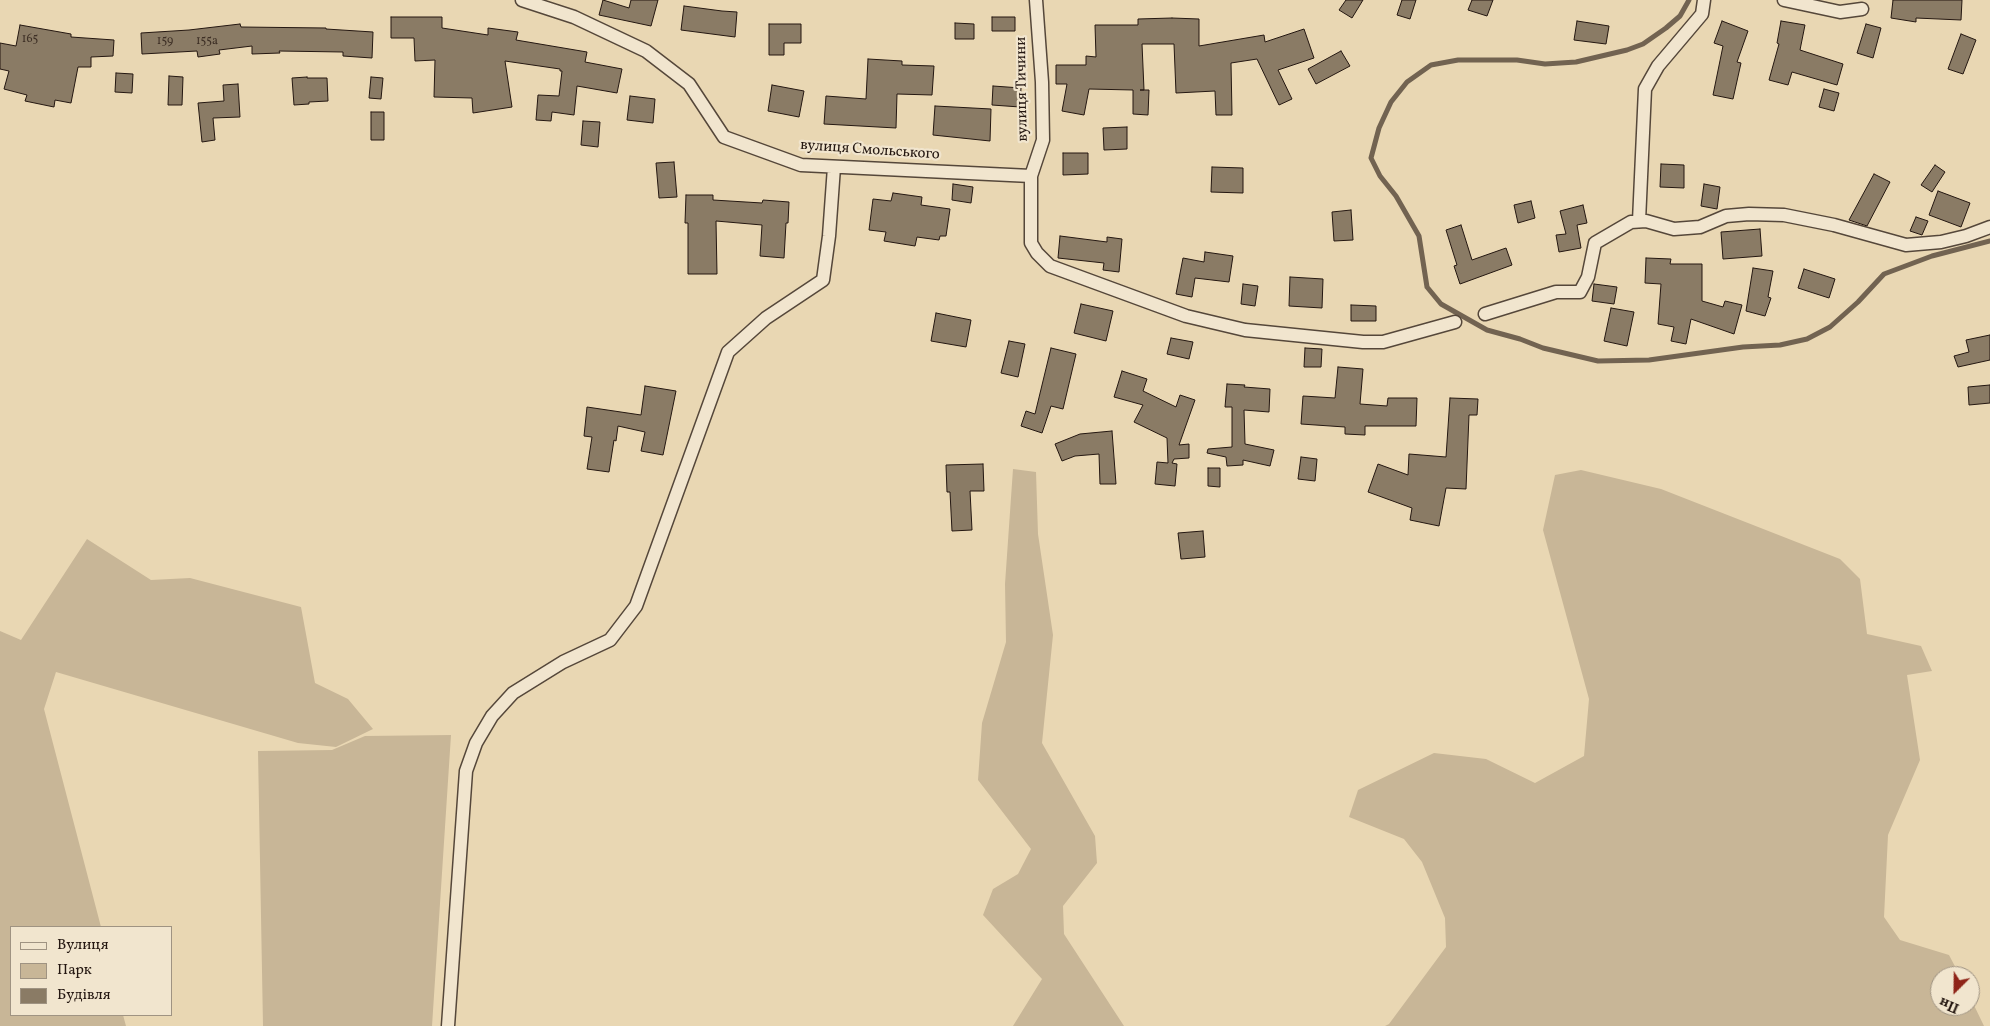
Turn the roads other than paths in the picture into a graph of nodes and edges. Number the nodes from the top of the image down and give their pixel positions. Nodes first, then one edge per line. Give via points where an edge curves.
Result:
1 (522, 0) edge
2 (1036, 0) edge
3 (1704, 0) edge
4 (1784, 0) edge
5 (1862, 9) dead end
6 (834, 167) junction
7 (1031, 176) junction
8 (1638, 222) junction
9 (1990, 227) edge
10 (1485, 314) dead end
11 (1455, 322) dead end
12 (448, 1026) edge

1 - 6 street, вулиця Смольського via 574,17 646,51 689,84 724,137 800,165
2 - 7 street, вулиця Тичини via 1043,140
3 - 8 street via 1702,14 1658,66 1645,89
4 - 5 street via 1840,12
6 - 7 street, вулиця Смольського
6 - 12 street via 822,280 766,318 728,352 636,606 610,640 563,662 512,693 492,716 476,744 466,771
7 - 11 street, вулиця Тичини via 1031,243 1050,266 1186,316 1246,330 1362,342 1383,342
8 - 9 street via 1646,221 1674,229 1700,227 1726,216 1784,215 1906,245 1941,242
8 - 10 street via 1630,222 1595,243 1588,277 1580,292 1556,292

